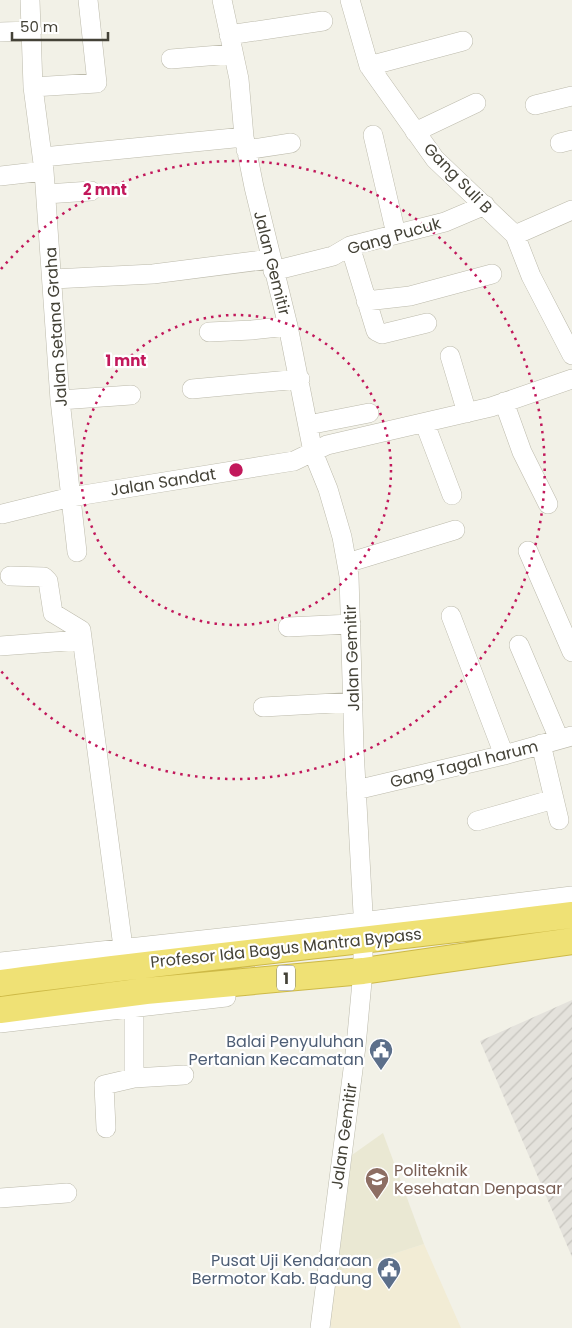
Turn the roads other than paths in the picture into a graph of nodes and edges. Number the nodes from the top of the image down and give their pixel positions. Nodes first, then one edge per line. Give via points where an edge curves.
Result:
1 (30, 0) edge
2 (88, 0) edge
3 (222, 0) edge
4 (350, 0) edge
5 (323, 21) dead end
6 (32, 31) junction
7 (0, 32) edge
8 (463, 41) dead end
9 (230, 44) junction
10 (171, 59) dead end
11 (368, 66) junction
12 (33, 87) junction
13 (572, 96) edge
14 (476, 103) dead end
15 (535, 105) dead end
16 (415, 132) junction
17 (373, 135) dead end
18 (245, 143) junction
19 (291, 143) dead end
20 (44, 164) junction
21 (0, 176) edge
22 (92, 191) dead end
23 (46, 194) junction
24 (486, 206) junction
25 (572, 210) edge
26 (396, 234) junction
27 (515, 235) junction
28 (350, 246) junction
29 (272, 265) junction
30 (492, 274) dead end
31 (53, 278) junction
32 (366, 301) junction
33 (427, 323) dead end
34 (288, 326) junction
35 (209, 332) dead end
36 (572, 354) edge
37 (450, 356) dead end
38 (572, 378) edge
39 (300, 379) junction
40 (192, 389) dead end
41 (131, 395) dead end
42 (60, 400) junction
43 (504, 402) junction
44 (368, 413) dead end
45 (467, 413) junction
46 (425, 424) junction
47 (308, 425) junction
48 (325, 451) junction
49 (452, 495) dead end
50 (71, 497) junction
51 (548, 504) dead end
52 (2, 514) dead end
53 (455, 530) dead end
54 (528, 551) dead end
55 (78, 552) dead end
56 (347, 563) junction
57 (10, 576) dead end
58 (451, 616) dead end
59 (351, 624) junction
60 (288, 627) dead end
61 (82, 640) junction
62 (519, 645) dead end
63 (0, 646) edge
64 (572, 652) edge
65 (353, 702) junction
66 (263, 707) dead end
67 (557, 740) edge
68 (504, 755) junction
69 (356, 790) junction
70 (554, 799) junction
71 (559, 820) dead end
72 (477, 821) dead end
73 (572, 896) edge
74 (572, 915) edge
75 (364, 931) junction
76 (572, 941) edge
77 (122, 947) junction
78 (572, 954) edge
79 (0, 962) edge
80 (363, 977) junction
81 (0, 983) edge
82 (134, 1006) junction
83 (0, 1010) edge
84 (0, 1023) edge
85 (184, 1076) dead end
86 (134, 1078) junction
87 (106, 1128) dead end
88 (67, 1193) dead end
89 (0, 1198) edge
90 (320, 1328) edge

1 - 6 street
2 - 12 street via 97,83
3 - 9 street, Jalan Gemitir
4 - 11 street, Gang Suli B
5 - 9 street
6 - 7 street
6 - 12 street
8 - 11 street
9 - 10 street
9 - 18 street, Jalan Gemitir via 240,88
11 - 16 street, Gang Suli B
12 - 20 street
13 - 15 street
14 - 16 street
16 - 24 street, Gang Suli B via 436,159
17 - 26 street
18 - 19 street
18 - 20 street
18 - 29 street, Jalan Gemitir
20 - 21 street
20 - 23 street, Jalan Setana Graha
22 - 23 street
23 - 31 street, Jalan Setana Graha
24 - 26 street, Gang Pucuk via 445,222
24 - 27 street, Gang Suli B
25 - 27 street
26 - 28 street, Gang Pucuk
27 - 36 street, Gang Suli B via 531,276
28 - 29 street, Gang Pucuk via 334,256
28 - 32 street
29 - 31 street, Gang Pucuk
29 - 34 street, Jalan Gemitir
30 - 32 street via 410,296
31 - 42 street, Jalan Setana Graha
32 - 33 street via 376,331 380,334
34 - 35 street
34 - 39 street, Jalan Gemitir
37 - 45 street
38 - 43 street, Jalan Sandat
39 - 40 street
39 - 47 street, Jalan Gemitir
41 - 42 street
42 - 50 street, Jalan Setana Graha
43 - 45 street, Jalan Sandat
43 - 51 street via 522,452
44 - 47 street
45 - 46 street, Jalan Sandat
46 - 48 street, Jalan Sandat
46 - 49 street
47 - 48 street, Jalan Gemitir
48 - 50 street, Jalan Sandat via 294,461
48 - 56 street, Jalan Gemitir via 328,489
50 - 52 street, Jalan Sandat
50 - 55 street, Jalan Setana Graha
53 - 56 street
54 - 64 street
56 - 59 street, Jalan Gemitir
57 - 61 street via 48,581 53,613 81,630
58 - 68 street
59 - 60 street
59 - 65 street, Jalan Gemitir
61 - 63 street
61 - 77 street
62 - 67 street
65 - 66 street
65 - 69 street, Jalan Gemitir
67 - 68 street, Gang Tagal harum
67 - 70 street
68 - 69 street, Gang Tagal harum
69 - 75 street, Jalan Gemitir
70 - 71 street
70 - 72 street
73 - 75 street
74 - 75 highway, Profesor Ida Bagus Mantra Bypass / 1
75 - 77 street
75 - 80 street, Jalan Gemitir
75 - 81 highway, Profesor Ida Bagus Mantra Bypass / 1
76 - 80 highway, Profesor Ida Bagus Mantra Bypass / 1
77 - 79 street
78 - 80 street
80 - 82 street
80 - 83 highway, Profesor Ida Bagus Mantra Bypass / 1 via 146,991
80 - 90 street, Jalan Gemitir
82 - 84 street
82 - 86 street
85 - 86 street
86 - 87 street via 104,1085
88 - 89 street

